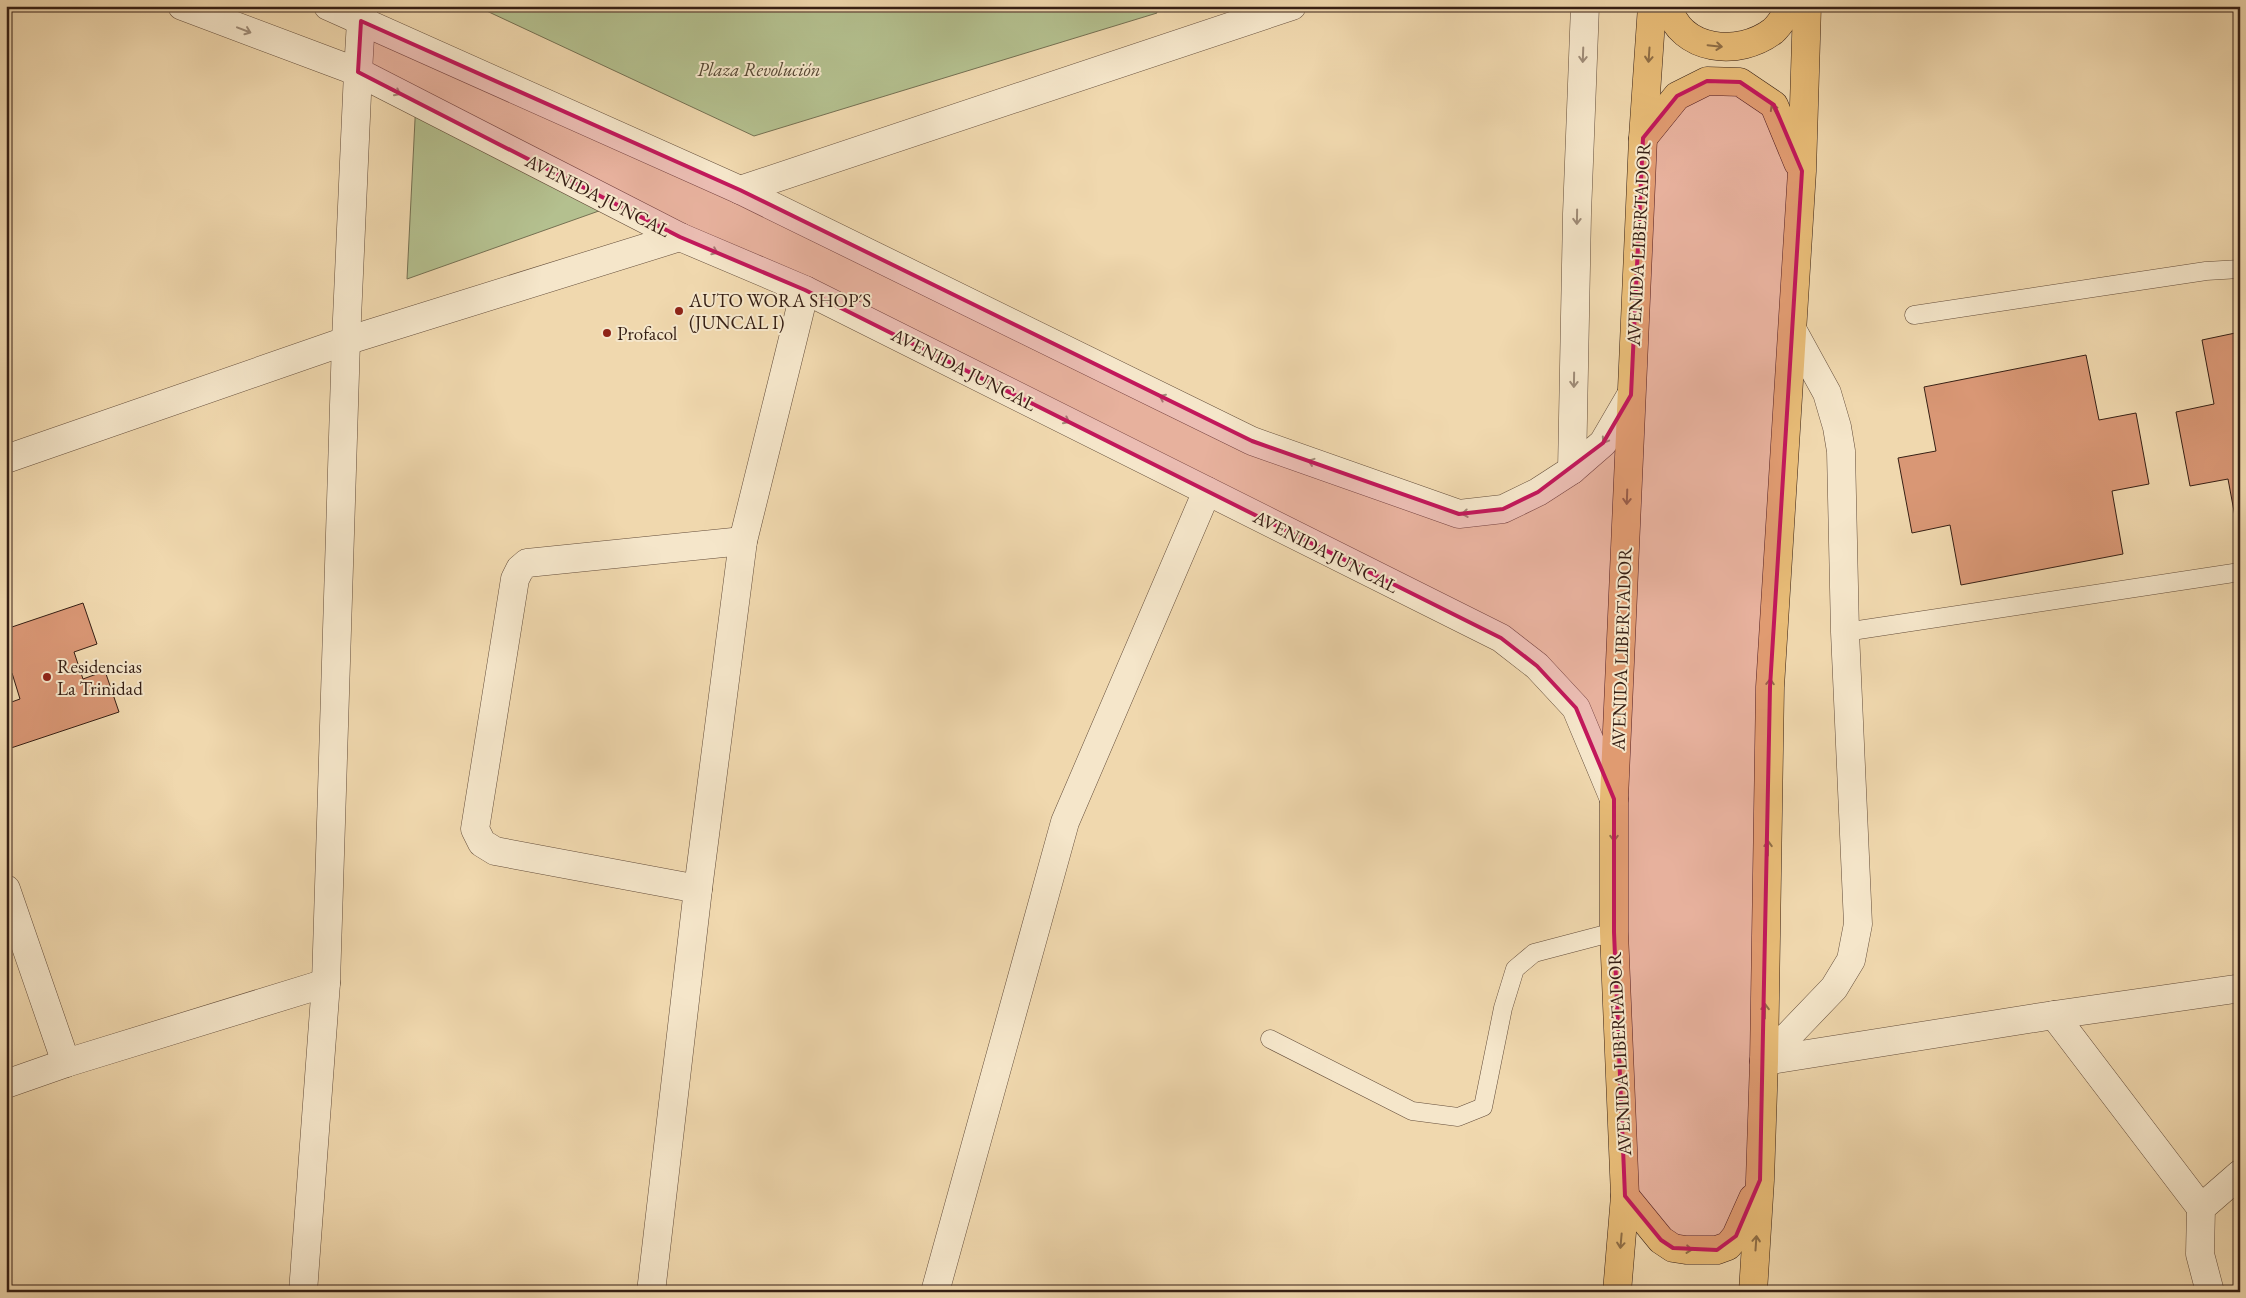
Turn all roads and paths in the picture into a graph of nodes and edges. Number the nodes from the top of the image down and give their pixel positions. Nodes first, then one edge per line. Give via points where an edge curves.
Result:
1 (182, 6) edge
2 (328, 6) edge
3 (1292, 6) edge
4 (1585, 6) edge
5 (1652, 6) edge
6 (1668, 6) edge
7 (1792, 6) edge
8 (1807, 6) edge
9 (362, 13) edge
10 (358, 72) junction
11 (1642, 138) junction
12 (1802, 171) junction
13 (740, 190) junction
14 (680, 237) junction
15 (2240, 269) edge
16 (805, 290) junction
17 (1914, 315) dead end
18 (1793, 331) junction
19 (346, 341) junction
20 (1631, 395) junction
21 (6, 459) edge
22 (1572, 470) junction
23 (1207, 491) junction
24 (743, 540) junction
25 (2240, 572) edge
26 (1845, 632) junction
27 (1614, 799) junction
28 (6, 889) edge
29 (698, 889) junction
30 (1614, 932) junction
31 (326, 983) junction
32 (2240, 991) edge
33 (2054, 1015) junction
34 (1270, 1039) dead end
35 (1764, 1061) junction
36 (66, 1063) junction
37 (6, 1084) edge
38 (2240, 1174) edge
39 (1760, 1180) junction
40 (1625, 1196) junction
41 (2201, 1208) junction
42 (303, 1292) edge
43 (651, 1292) edge
44 (935, 1292) edge
45 (1617, 1292) edge
46 (1753, 1292) edge
47 (2210, 1292) edge

1 -> 10 street, AVENIDA JUNCAL
2 - 9 street
3 - 13 street
4 -> 22 street
5 -> 11 highway, AVENIDA LIBERTADOR
6 -> 7 highway via 1678,29 1690,38 1710,46 1733,47 1755,41 1774,30
8 - 12 highway
9 - 10 street
9 - 13 street
10 -> 14 street, AVENIDA JUNCAL
10 - 19 street
12 -> 11 highway via 1774,105 1740,82 1707,81 1678,96
11 - 20 highway, AVENIDA LIBERTADOR
12 - 18 highway
22 -> 13 street via 1503,509 1459,514 1252,441
14 -> 16 street, AVENIDA JUNCAL
14 - 19 street
15 - 17 lane via 2206,271
16 -> 23 street, AVENIDA JUNCAL
16 - 24 street
18 - 26 street via 1826,393 1837,427 1841,451
35 -> 18 highway via 1770,687
19 - 21 street
19 - 31 street
20 -> 22 street via 1603,443
20 -> 27 highway, AVENIDA LIBERTADOR
23 - 27 street, AVENIDA JUNCAL via 1500,638 1537,666 1576,708
23 - 44 street via 1066,822
24 - 29 street
24 - 29 street via 527,563 520,569 515,579 475,829 482,843 495,850
25 - 26 lane
26 - 35 street via 1858,924 1851,960 1834,988
27 -> 30 highway, AVENIDA LIBERTADOR
28 - 36 street
29 - 43 street
30 - 34 lane via 1534,954 1515,969 1503,1008 1483,1107 1458,1118 1412,1111
30 - 40 highway, AVENIDA LIBERTADOR
31 - 36 street
31 - 42 street
32 - 33 street via 2235,989
33 - 35 street
33 - 41 street
35 - 39 highway
36 - 37 street
38 - 41 street
40 -> 39 highway via 1661,1240 1674,1248 1718,1250 1728,1246 1736,1236
46 -> 39 highway
40 -> 45 highway, AVENIDA LIBERTADOR
41 - 47 street via 2200,1254

